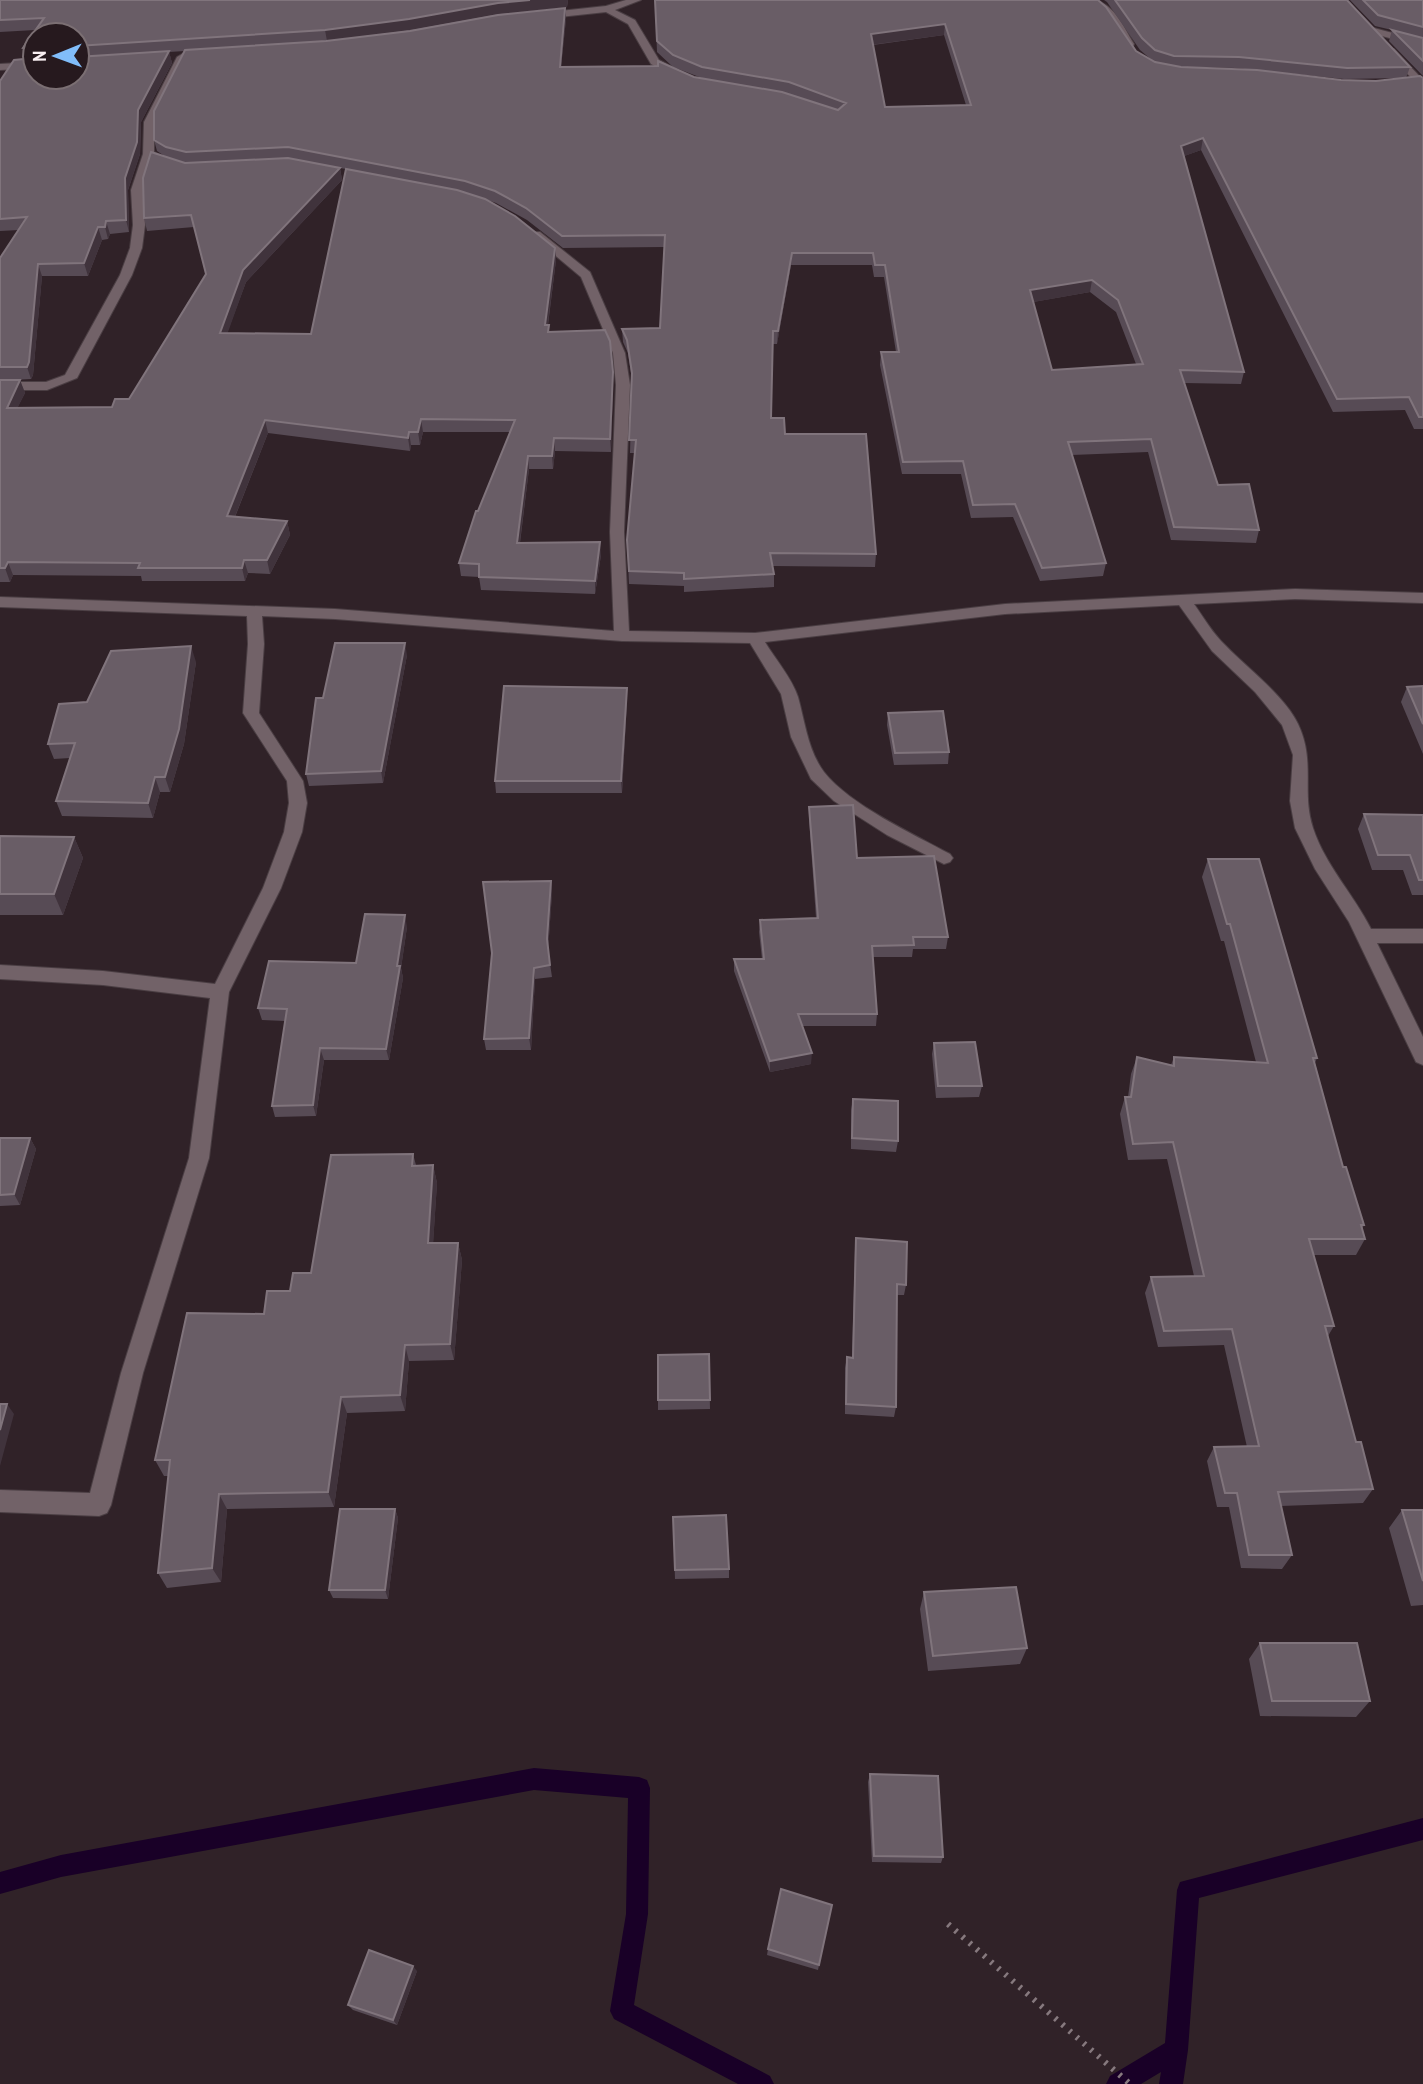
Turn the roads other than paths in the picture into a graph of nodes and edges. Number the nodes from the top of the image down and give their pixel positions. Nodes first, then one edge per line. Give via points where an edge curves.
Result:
1 (636, 0) edge
2 (1094, 0) edge
3 (607, 9) junction
4 (526, 17) edge
5 (1360, 20) edge
6 (1370, 30) junction
7 (1423, 44) edge
8 (182, 57) edge
9 (1138, 57) edge
10 (21, 66) edge
11 (0, 67) edge
12 (689, 79) edge
13 (1408, 83) edge
14 (1421, 84) edge
15 (148, 154) junction
16 (188, 169) edge
17 (522, 224) edge
18 (0, 386) edge
19 (1423, 598) edge
20 (1183, 600) junction
21 (0, 602) edge
22 (254, 611) junction
23 (622, 636) junction
24 (755, 638) junction
25 (944, 858) dead end
26 (1365, 936) junction
27 (1423, 936) edge
28 (0, 972) edge
29 (220, 992) junction
30 (1423, 1056) edge
31 (0, 1501) edge

1 - 3 street
2 - 9 street via 1112,15
3 - 4 street
3 - 12 street via 632,22 655,62
5 - 6 street
6 - 7 street
6 - 14 street
8 - 15 street via 149,122
10 - 11 street
13 - 14 street
15 - 16 street
15 - 18 street via 137,190 136,248 70,378 47,386
17 - 23 street via 586,275 619,353 623,385 617,532
19 - 20 street via 1296,594
20 - 24 street via 1004,609
20 - 26 street via 1217,648 1261,688 1290,723 1301,755 1299,801 1304,828
21 - 22 street
22 - 23 street
22 - 29 street via 251,713 295,782 298,803 293,832 272,888
23 - 24 street
24 - 25 street via 789,694 799,737 817,775 840,797
26 - 27 street
26 - 30 street
28 - 29 street
29 - 31 street via 199,1158 132,1373 99,1505

